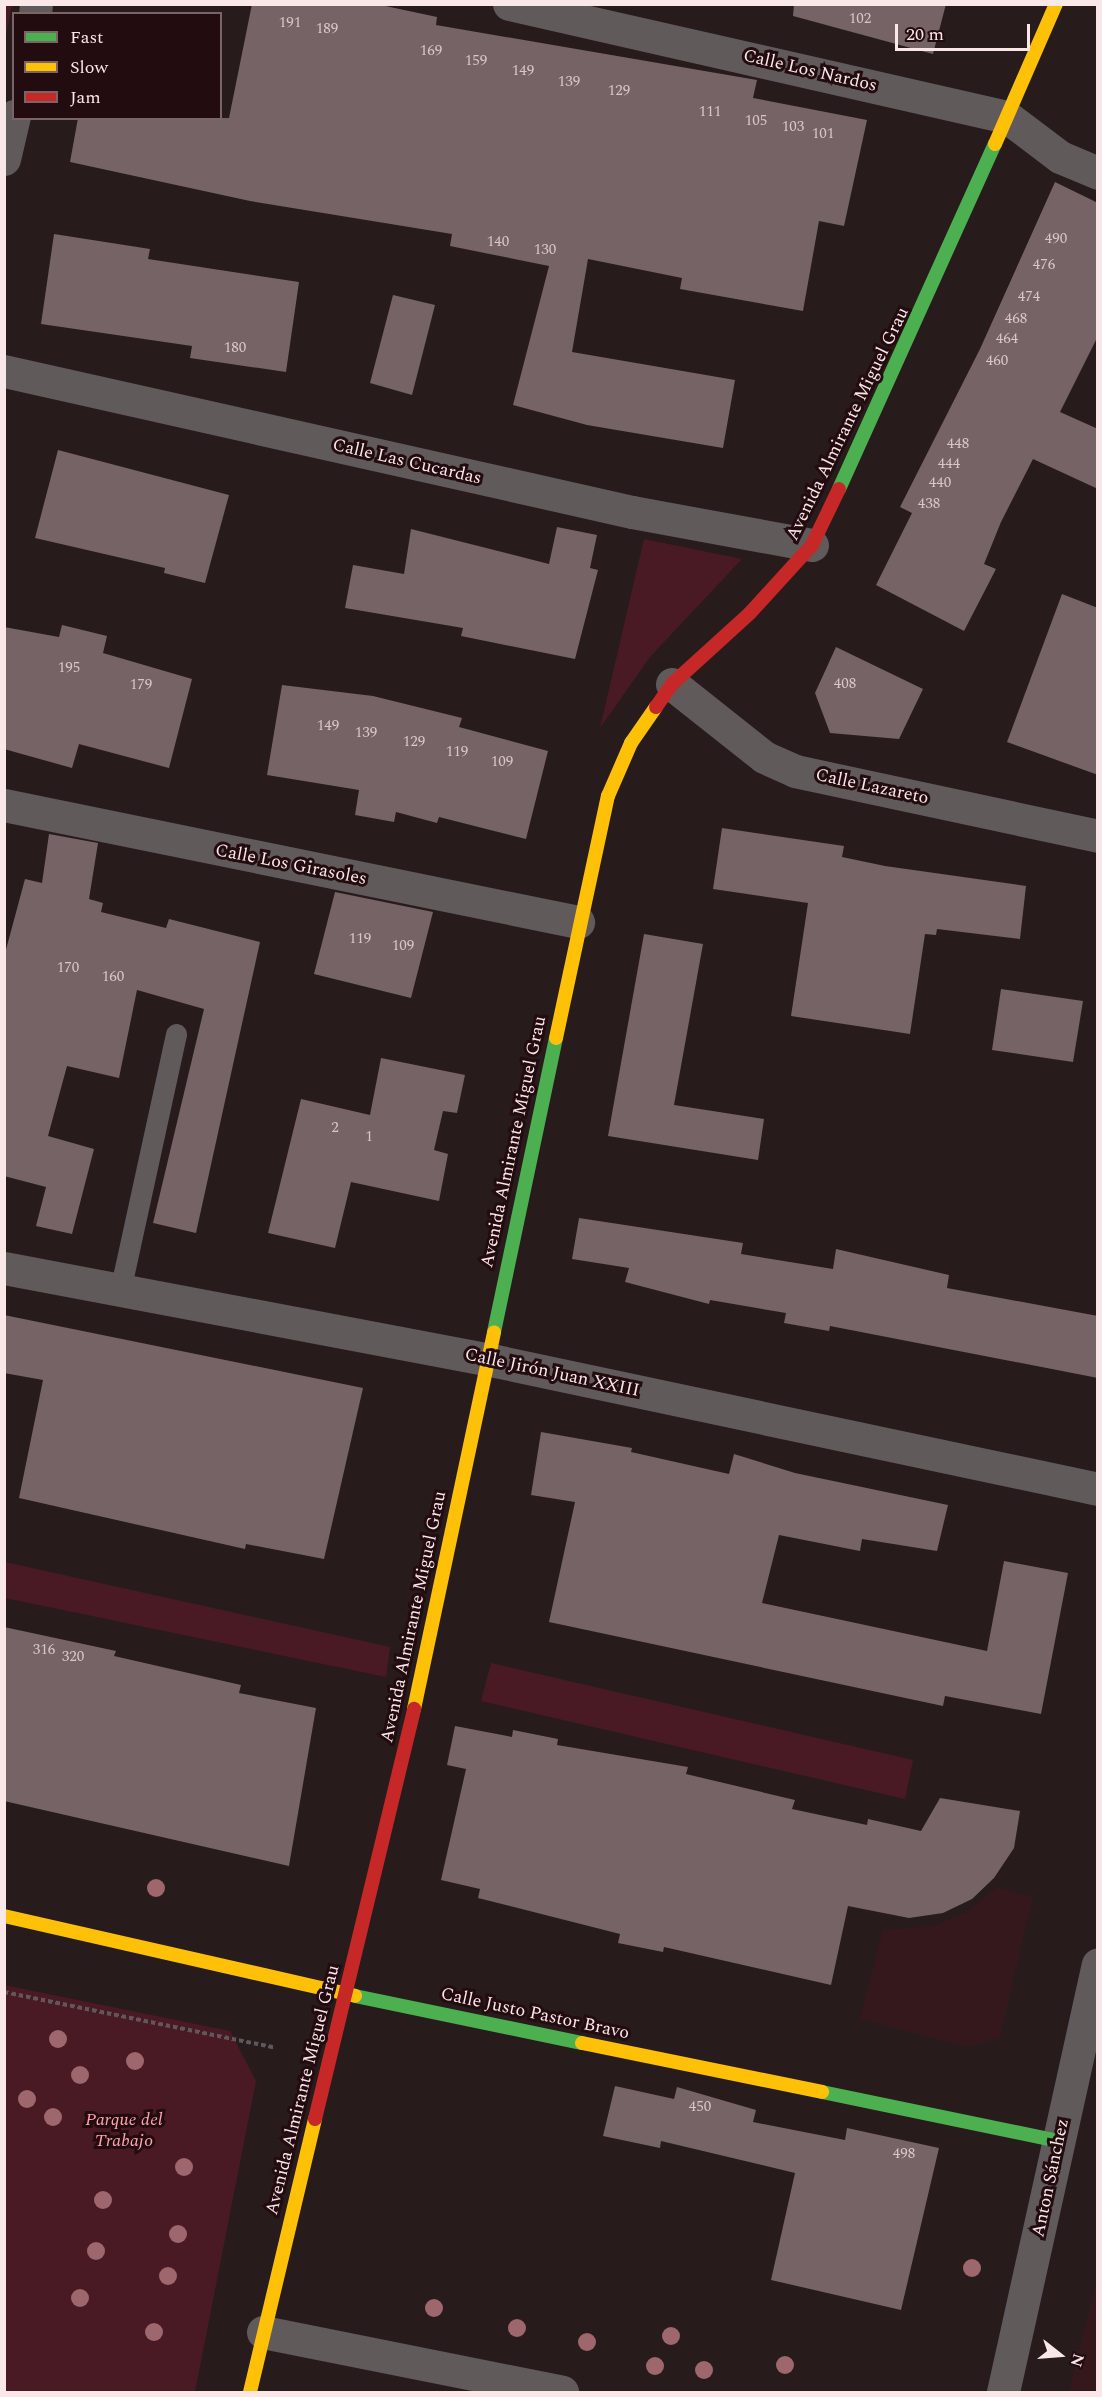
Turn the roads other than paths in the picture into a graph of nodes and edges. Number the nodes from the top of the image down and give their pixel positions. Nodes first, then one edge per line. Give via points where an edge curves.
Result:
1 (509, 4) edge
2 (1056, 4) edge
3 (1007, 117) junction
4 (13, 120) edge
5 (4, 159) edge
6 (1098, 173) edge
7 (4, 371) edge
8 (812, 545) junction
9 (672, 684) junction
10 (4, 805) edge
11 (1098, 836) edge
12 (578, 922) junction
13 (176, 1034) dead end
14 (4, 1268) edge
15 (120, 1291) junction
16 (486, 1359) junction
17 (1098, 1489) edge
18 (4, 1916) edge
19 (1098, 1964) edge
20 (345, 1993) junction
21 (1059, 2141) junction
22 (263, 2332) junction
23 (250, 2392) edge
24 (562, 2392) edge
25 (1004, 2392) edge

1 - 3 street, Calle Los Nardos
2 - 3 street, Avenida Almirante Miguel Grau
3 - 6 street, Calle Los Nardos via 1060,157
3 - 8 street, Avenida Almirante Miguel Grau via 895,374
4 - 5 street
7 - 8 street, Calle Las Cucardas via 632,512
8 - 9 street, Avenida Almirante Miguel Grau via 750,613
9 - 11 street, Calle Lazareto via 764,757 795,771
9 - 12 street, Avenida Almirante Miguel Grau via 617,770
10 - 12 street, Calle Los Girasoles
12 - 16 street, Avenida Almirante Miguel Grau
13 - 15 lane
14 - 15 street, Calle Jirón Juan XXIII
15 - 16 street, Calle Jirón Juan XXIII
16 - 17 street, Calle Jirón Juan XXIII
16 - 20 street, Avenida Almirante Miguel Grau via 415,1704
18 - 20 street, Calle Justo Pastor Bravo
19 - 21 street, Anton Sánchez
20 - 21 street, Calle Justo Pastor Bravo
20 - 22 street, Avenida Almirante Miguel Grau
21 - 25 street, Anton Sánchez
22 - 23 street, Avenida Almirante Miguel Grau
22 - 24 street

